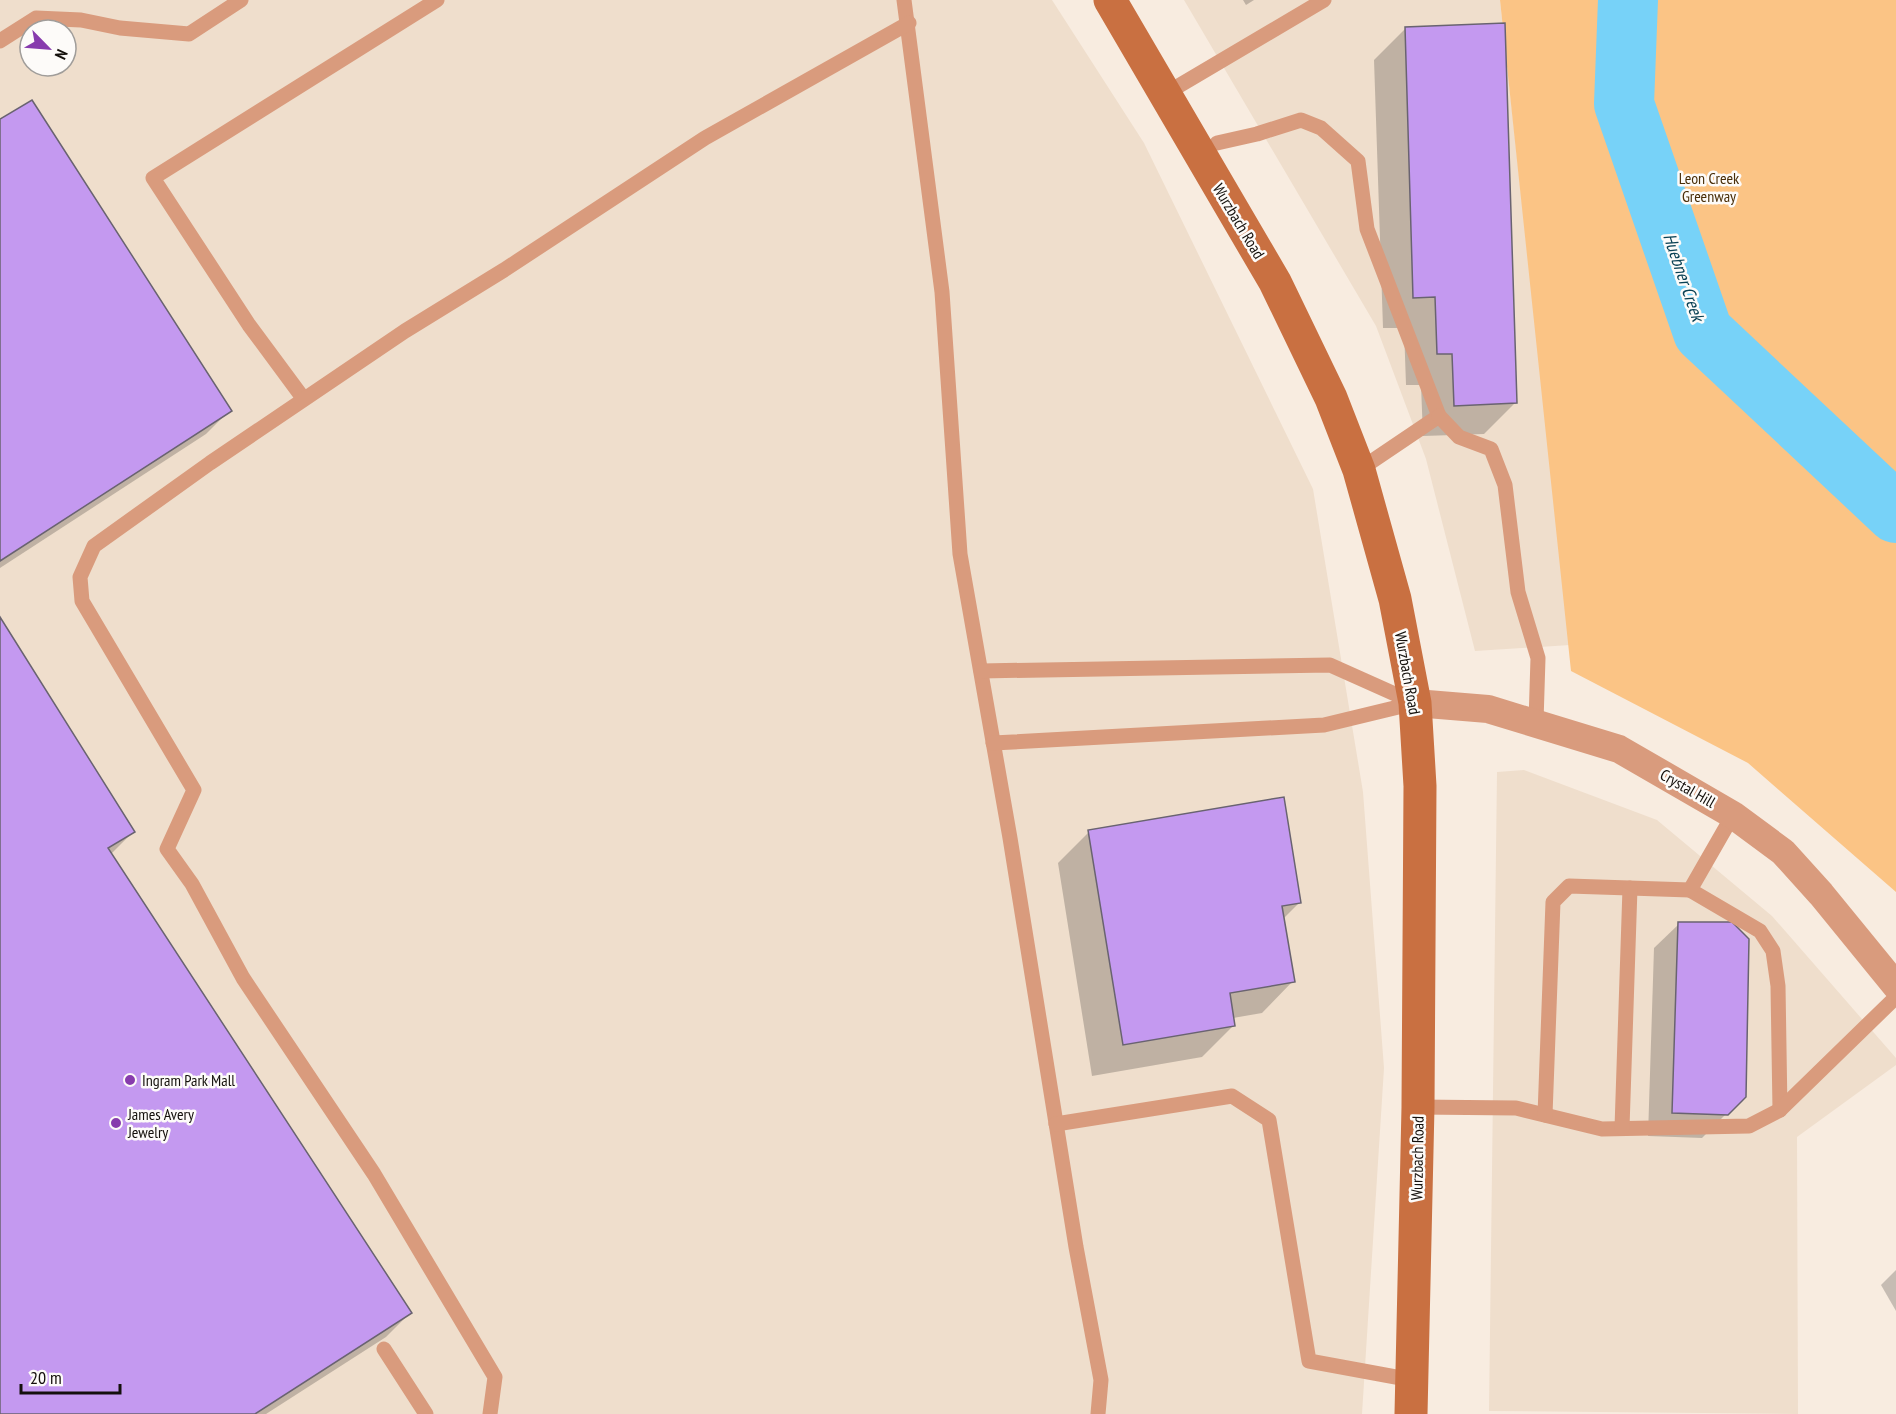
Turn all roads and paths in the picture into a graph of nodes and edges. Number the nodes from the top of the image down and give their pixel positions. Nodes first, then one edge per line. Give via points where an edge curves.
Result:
1 (242, 0) edge
2 (437, 0) edge
3 (904, 0) edge
4 (1110, 0) edge
5 (1324, 0) edge
6 (909, 23) junction
7 (0, 41) edge
8 (1165, 94) junction
9 (1217, 143) dead end
10 (303, 398) junction
11 (1439, 416) junction
12 (1359, 470) junction
13 (981, 671) junction
14 (1415, 703) junction
15 (1536, 722) junction
16 (993, 743) junction
17 (1733, 815) junction
18 (1630, 888) junction
19 (1690, 890) junction
20 (1896, 986) edge
21 (1896, 997) edge
22 (1418, 1107) junction
23 (1780, 1110) junction
24 (1545, 1115) junction
25 (1056, 1124) junction
26 (1622, 1128) junction
27 (384, 1348) dead end
28 (1412, 1380) junction
29 (426, 1414) edge
30 (490, 1414) edge
31 (1098, 1414) edge
32 (1411, 1414) edge

1 - 7 lane via 189,34 36,18
2 - 10 lane via 153,178 249,325
3 - 6 lane
4 - 8 main road, Wurzbach Road
5 - 8 lane
6 - 10 lane via 705,138
6 - 13 lane via 942,292 960,554
8 - 12 main road, Wurzbach Road via 1275,282 1331,398
9 - 11 lane via 1301,120 1321,128 1358,161 1367,229
10 - 30 lane via 94,546 80,577 82,601 194,790 167,849 192,884 243,978 374,1174 495,1377
11 - 12 lane
11 - 15 lane via 1459,437 1491,449 1505,485 1518,591 1538,658
12 - 14 main road, Wurzbach Road via 1395,599
13 - 14 lane via 1330,665
13 - 16 lane
14 - 15 street, Crystal Hill via 1488,709
14 - 16 lane via 1324,725
14 - 22 main road, Wurzbach Road via 1420,786
15 - 17 street, Crystal Hill via 1619,748
16 - 25 lane
17 - 19 lane
17 - 20 street, Crystal Hill via 1783,852
18 - 19 lane
18 - 24 lane via 1569,886 1553,902
18 - 26 lane
19 - 23 lane via 1760,931 1773,951 1778,986
21 - 23 lane
22 - 24 lane via 1516,1108
22 - 28 main road, Wurzbach Road
23 - 26 lane via 1749,1126
24 - 26 lane via 1602,1129
25 - 28 lane via 1232,1096 1269,1120 1310,1361
25 - 31 lane via 1101,1380
27 - 29 lane
28 - 32 main road, Wurzbach Road

